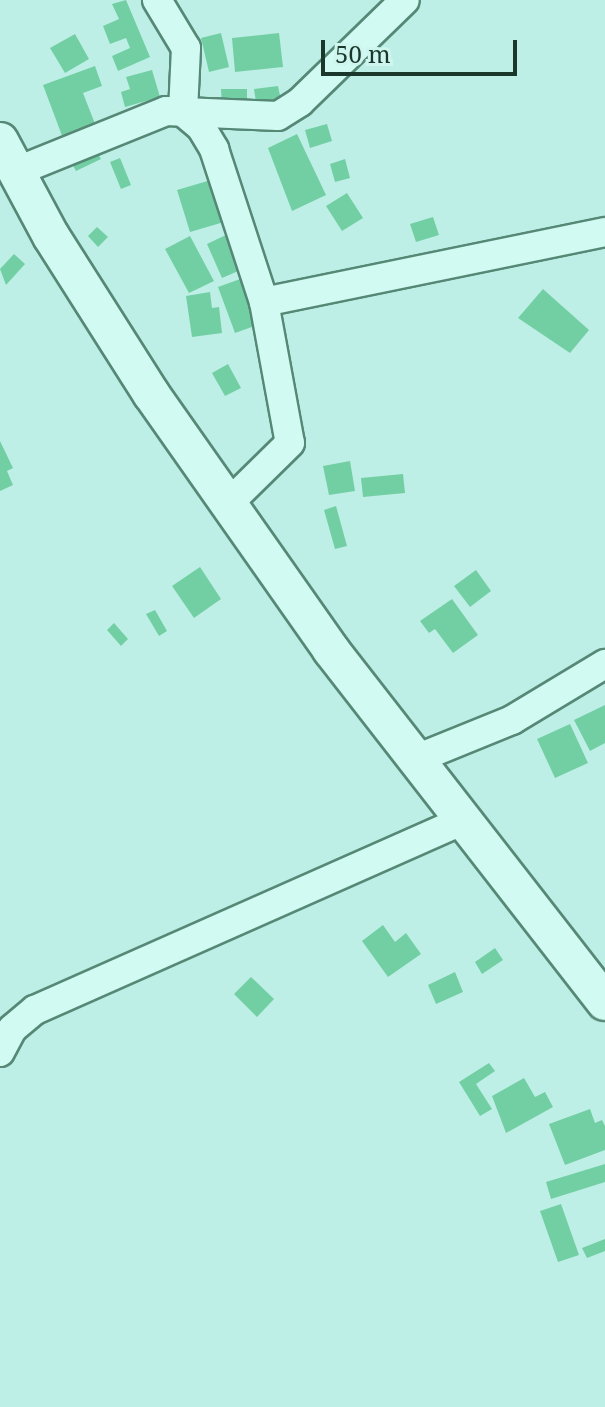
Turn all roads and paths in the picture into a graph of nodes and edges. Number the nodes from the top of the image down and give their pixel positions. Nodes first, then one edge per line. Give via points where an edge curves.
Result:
1 (157, 0) edge
2 (405, 0) edge
3 (183, 112) junction
4 (8, 157) edge
5 (605, 232) edge
6 (264, 302) junction
7 (229, 503) junction
8 (605, 664) edge
9 (416, 759) junction
10 (463, 820) junction
11 (605, 1002) edge
12 (0, 1052) edge

1 - 3 street via 186,48
2 - 3 street via 300,102 278,116
3 - 4 street via 166,111
3 - 6 street via 214,149
4 - 7 street via 152,395
5 - 6 street
6 - 7 street via 290,443
7 - 9 street
8 - 9 street via 512,720
9 - 10 street
10 - 11 street
10 - 12 street via 35,1010 12,1029

